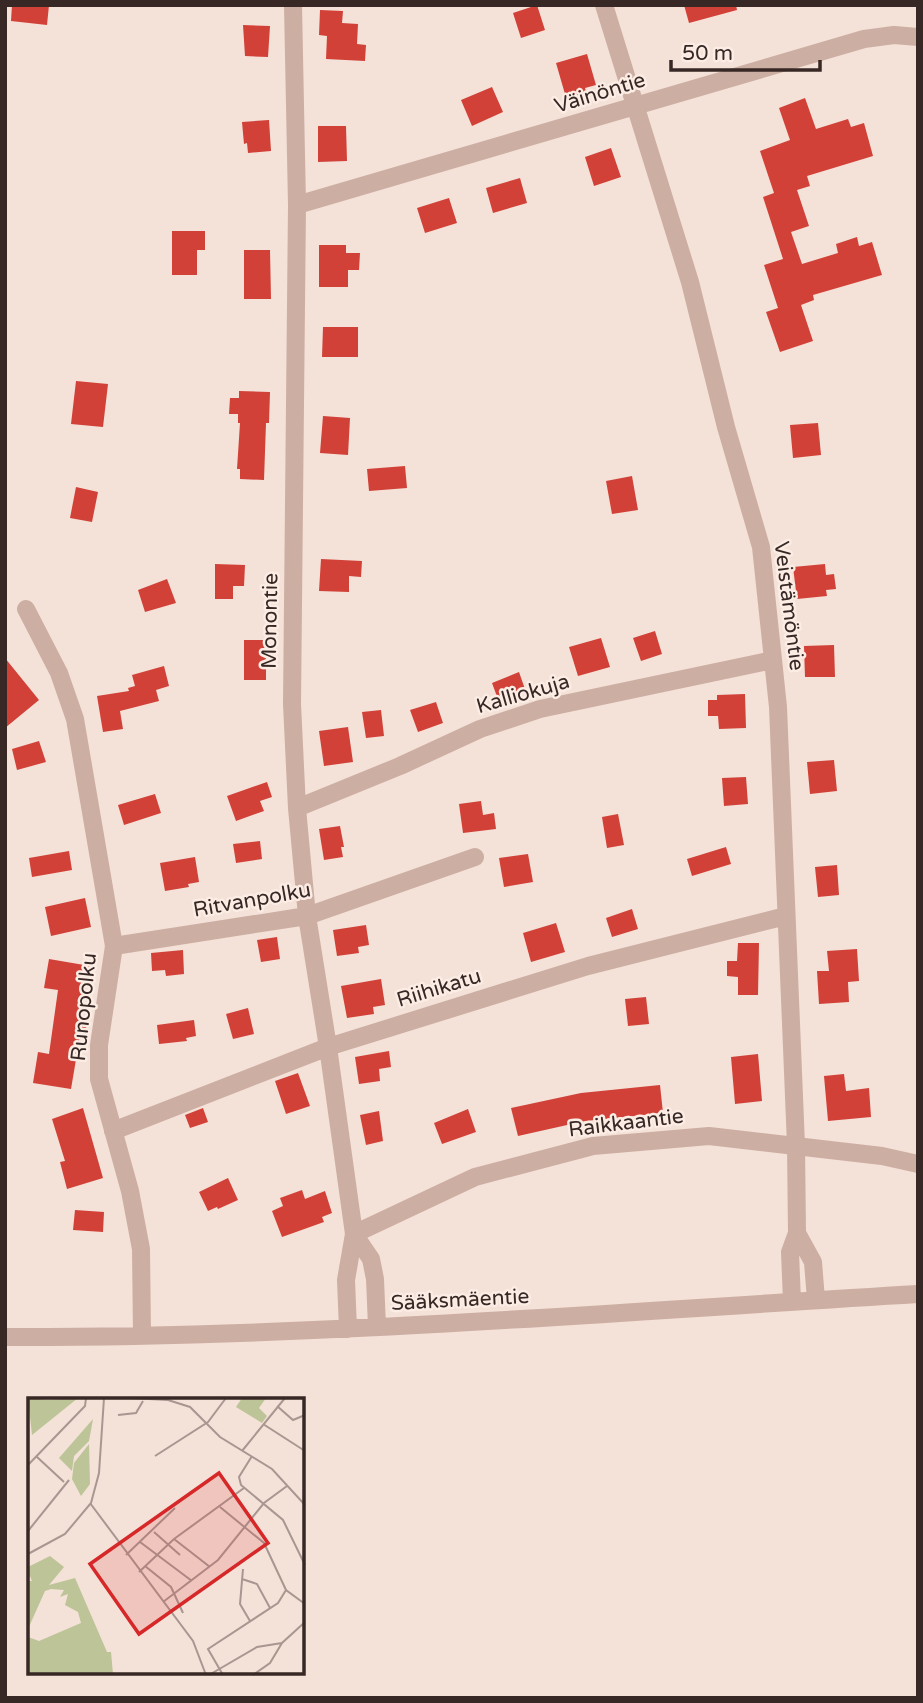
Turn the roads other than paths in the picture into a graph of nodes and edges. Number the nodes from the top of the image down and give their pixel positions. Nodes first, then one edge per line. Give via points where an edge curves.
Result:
1 (293, 5) edge
2 (604, 5) edge
3 (918, 37) edge
4 (634, 106) junction
5 (297, 205) junction
6 (26, 609) dead end
7 (773, 660) junction
8 (296, 808) junction
9 (475, 857) dead end
10 (307, 916) junction
11 (786, 916) junction
12 (114, 946) junction
13 (328, 1046) junction
14 (113, 1131) junction
15 (796, 1145) junction
16 (918, 1164) edge
17 (797, 1233) junction
18 (354, 1234) junction
19 (918, 1294) edge
20 (816, 1300) junction
21 (792, 1301) junction
22 (377, 1327) junction
23 (348, 1329) junction
24 (142, 1335) junction
25 (5, 1337) edge

1 - 5 street, Monontie
2 - 4 street, Veistämöntie
3 - 4 street, Väinöntie via 864,39
4 - 5 street, Väinöntie
4 - 7 street, Veistämöntie via 690,282 761,547
5 - 8 street, Monontie via 292,704
6 - 12 street, Runopolku via 59,673 75,719
7 - 8 street, Kalliokuja via 540,709 480,729
7 - 11 street, Veistämöntie
8 - 10 street, Monontie
9 - 10 street, Ritvanpolku
10 - 12 street, Ritvanpolku
10 - 13 street, Monontie
11 - 13 street, Riihikatu via 588,965
11 - 15 street, Veistämöntie
12 - 14 street, Runopolku via 99,1045 99,1079
13 - 14 street, Riihikatu
13 - 18 street, Monontie
14 - 24 street, Runopolku via 141,1248
15 - 16 street, Raikkaantie
15 - 17 street, Veistämöntie
15 - 18 street, Raikkaantie via 709,1136 593,1146 475,1177
17 - 20 street, Veistämöntie via 813,1262
17 - 21 street, Veistämöntie via 790,1252
18 - 22 street, Monontie via 371,1259
18 - 23 street, Monontie via 346,1280
19 - 20 street, Sääksmäentie
20 - 21 street, Sääksmäentie
21 - 22 street, Sääksmäentie
22 - 23 street, Sääksmäentie
23 - 24 street, Sääksmäentie
24 - 25 street, Sääksmäentie

